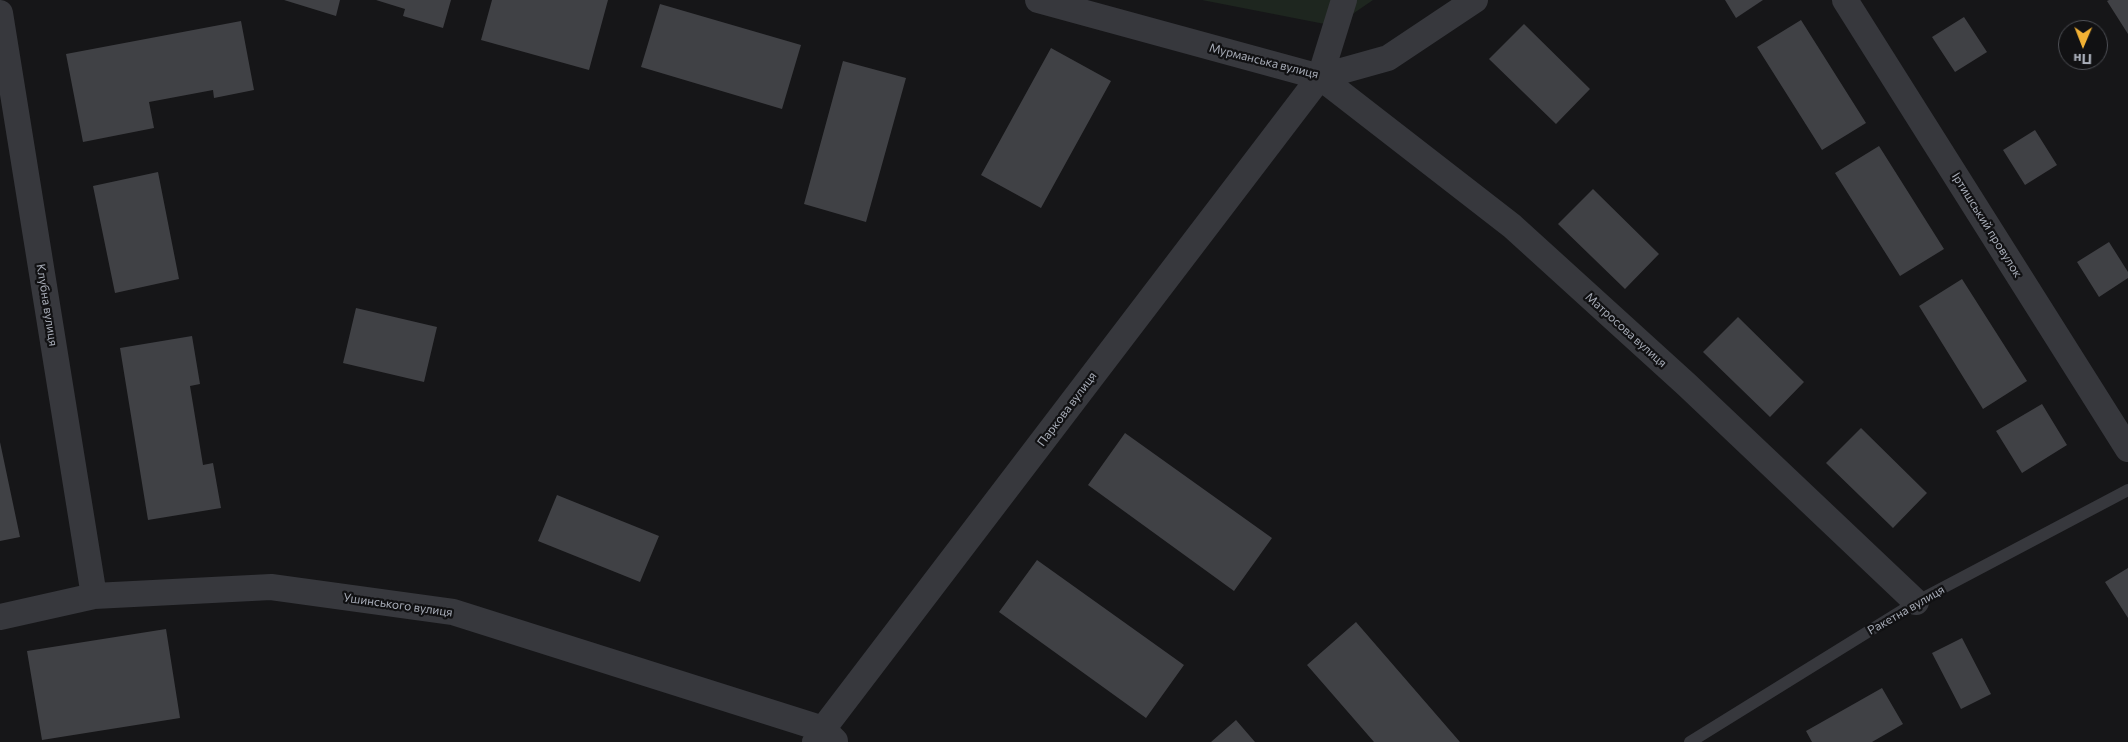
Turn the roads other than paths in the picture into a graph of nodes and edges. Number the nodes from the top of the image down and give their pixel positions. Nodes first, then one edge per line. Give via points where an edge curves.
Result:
1 (1038, 0) edge
2 (1344, 0) edge
3 (1476, 0) edge
4 (1845, 0) edge
5 (0, 13) edge
6 (1320, 77) junction
7 (2128, 449) edge
8 (2128, 490) edge
9 (94, 596) junction
10 (1916, 602) junction
11 (0, 617) edge
12 (824, 738) edge
13 (1690, 742) edge

1 - 6 street, Мурманська вулиця
2 - 6 street
3 - 6 street, Мурманська вулиця via 1388,58
4 - 7 street, Іртишський провулок
5 - 9 street, Клубна вулиця
6 - 10 street, Матросова вулиця via 1512,226 1687,385
6 - 12 street, Паркова вулиця
8 - 10 lane, Ракетна вулиця
9 - 11 street, Ушинського вулиця
9 - 12 street, Ушинського вулиця via 271,587 453,612
10 - 13 lane, Ракетна вулиця

